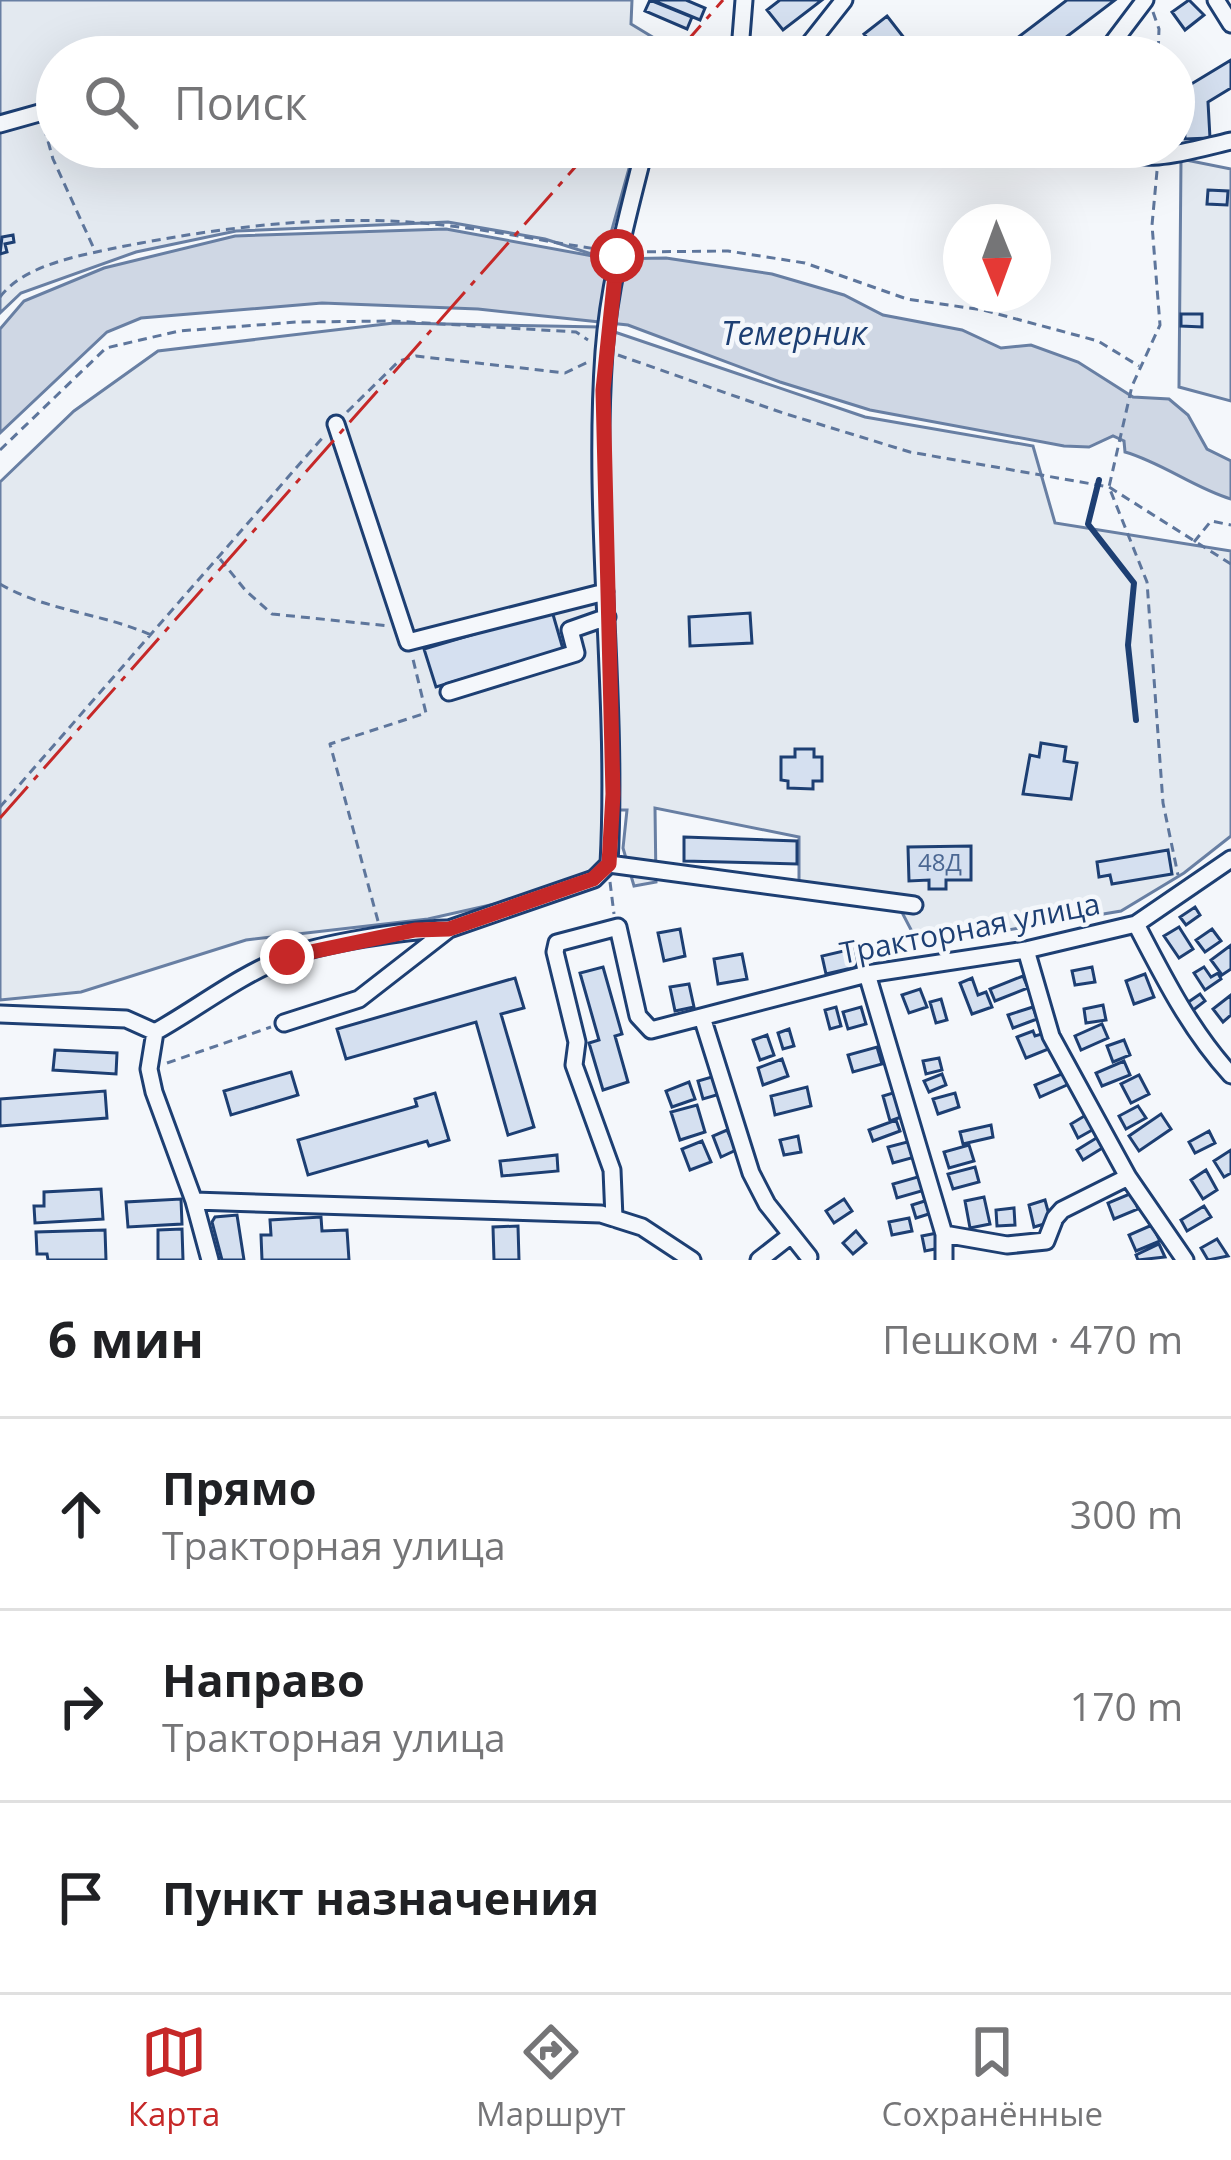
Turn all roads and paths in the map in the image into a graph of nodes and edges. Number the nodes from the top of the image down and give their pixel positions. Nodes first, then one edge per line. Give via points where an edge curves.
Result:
1 (744, 0) edge
2 (844, 0) edge
3 (1216, 0) edge
4 (1144, 1) edge
5 (1231, 24) edge
6 (747, 36) edge
7 (816, 36) edge
8 (1118, 36) edge
9 (1157, 36) edge
10 (36, 113) edge
11 (0, 124) edge
12 (1231, 141) edge
13 (1195, 149) edge
14 (57, 168) edge
15 (641, 168) edge
16 (1156, 168) edge
17 (96, 252) junction
18 (618, 254) junction
19 (0, 297) edge
20 (604, 350) junction
21 (1139, 366) junction
22 (336, 424) junction
23 (0, 450) edge
24 (1109, 487) junction
25 (1231, 525) edge
26 (1192, 543) junction
27 (219, 557) junction
28 (1231, 564) edge
29 (0, 584) edge
30 (605, 592) junction
31 (607, 617) junction
32 (406, 634) junction
33 (151, 635) junction
34 (449, 692) dead end
35 (0, 807) edge
36 (1231, 859) edge
37 (609, 864) junction
38 (1183, 894) junction
39 (914, 905) dead end
40 (1136, 924) junction
41 (618, 927) junction
42 (449, 929) junction
43 (382, 937) junction
44 (1026, 950) junction
45 (867, 974) junction
46 (0, 1014) edge
47 (702, 1017) junction
48 (284, 1023) joint
49 (155, 1032) junction
50 (149, 1069) junction
51 (1231, 1075) edge
52 (1128, 1177) junction
53 (194, 1201) junction
54 (614, 1218) junction
55 (944, 1234) junction
56 (791, 1235) junction
57 (808, 1257) dead end
58 (210, 1260) edge
59 (692, 1260) edge
60 (759, 1260) edge
61 (944, 1260) edge
62 (1186, 1260) edge

1 - 6 street
2 - 7 street
3 - 5 street
4 - 8 street
4 - 9 path via 1156,16
10 - 11 street
12 - 13 street
14 - 17 path
15 - 18 street
16 - 21 path via 1160,325
17 - 18 path via 213,228 311,221 448,225
17 - 19 path via 42,268
18 - 20 street
18 - 21 path via 728,251 805,263 907,299 1098,341
20 - 22 path via 565,373 416,356 399,361
20 - 23 path via 576,332 392,321 179,331 106,348
20 - 24 path via 910,452
20 - 30 street
21 - 24 path
22 - 27 path
22 - 32 street
24 - 26 path
24 - 38 path via 1147,582 1163,803
25 - 26 path via 1211,521
26 - 28 path
27 - 32 path via 272,614
27 - 33 path
29 - 33 path
30 - 31 street
30 - 32 street
31 - 34 street via 570,630 576,653
31 - 37 street
32 - 43 path via 426,713 330,744
33 - 35 path
36 - 38 street, Тракторная улица
37 - 39 street
37 - 41 path
37 - 42 street via 593,879
38 - 40 street, Тракторная улица
40 - 44 street, Тракторная улица
40 - 51 street via 1179,1006
41 - 47 street, Тракторная улица via 638,1016 651,1030
41 - 54 street via 557,943 555,952 577,1042 574,1065 612,1169
42 - 43 street
42 - 48 street via 359,999
43 - 49 street via 287,957
44 - 45 street, Тракторная улица
44 - 52 street via 1051,1036
45 - 47 street, Тракторная улица
45 - 55 street
46 - 49 street via 126,1019
47 - 56 street via 751,1173
48 - 50 path
49 - 50 street
50 - 53 street
52 - 55 street via 1062,1210 1046,1241 1007,1245
52 - 62 street
53 - 54 street
53 - 58 street
54 - 59 street
55 - 61 street
56 - 57 street
56 - 60 street

